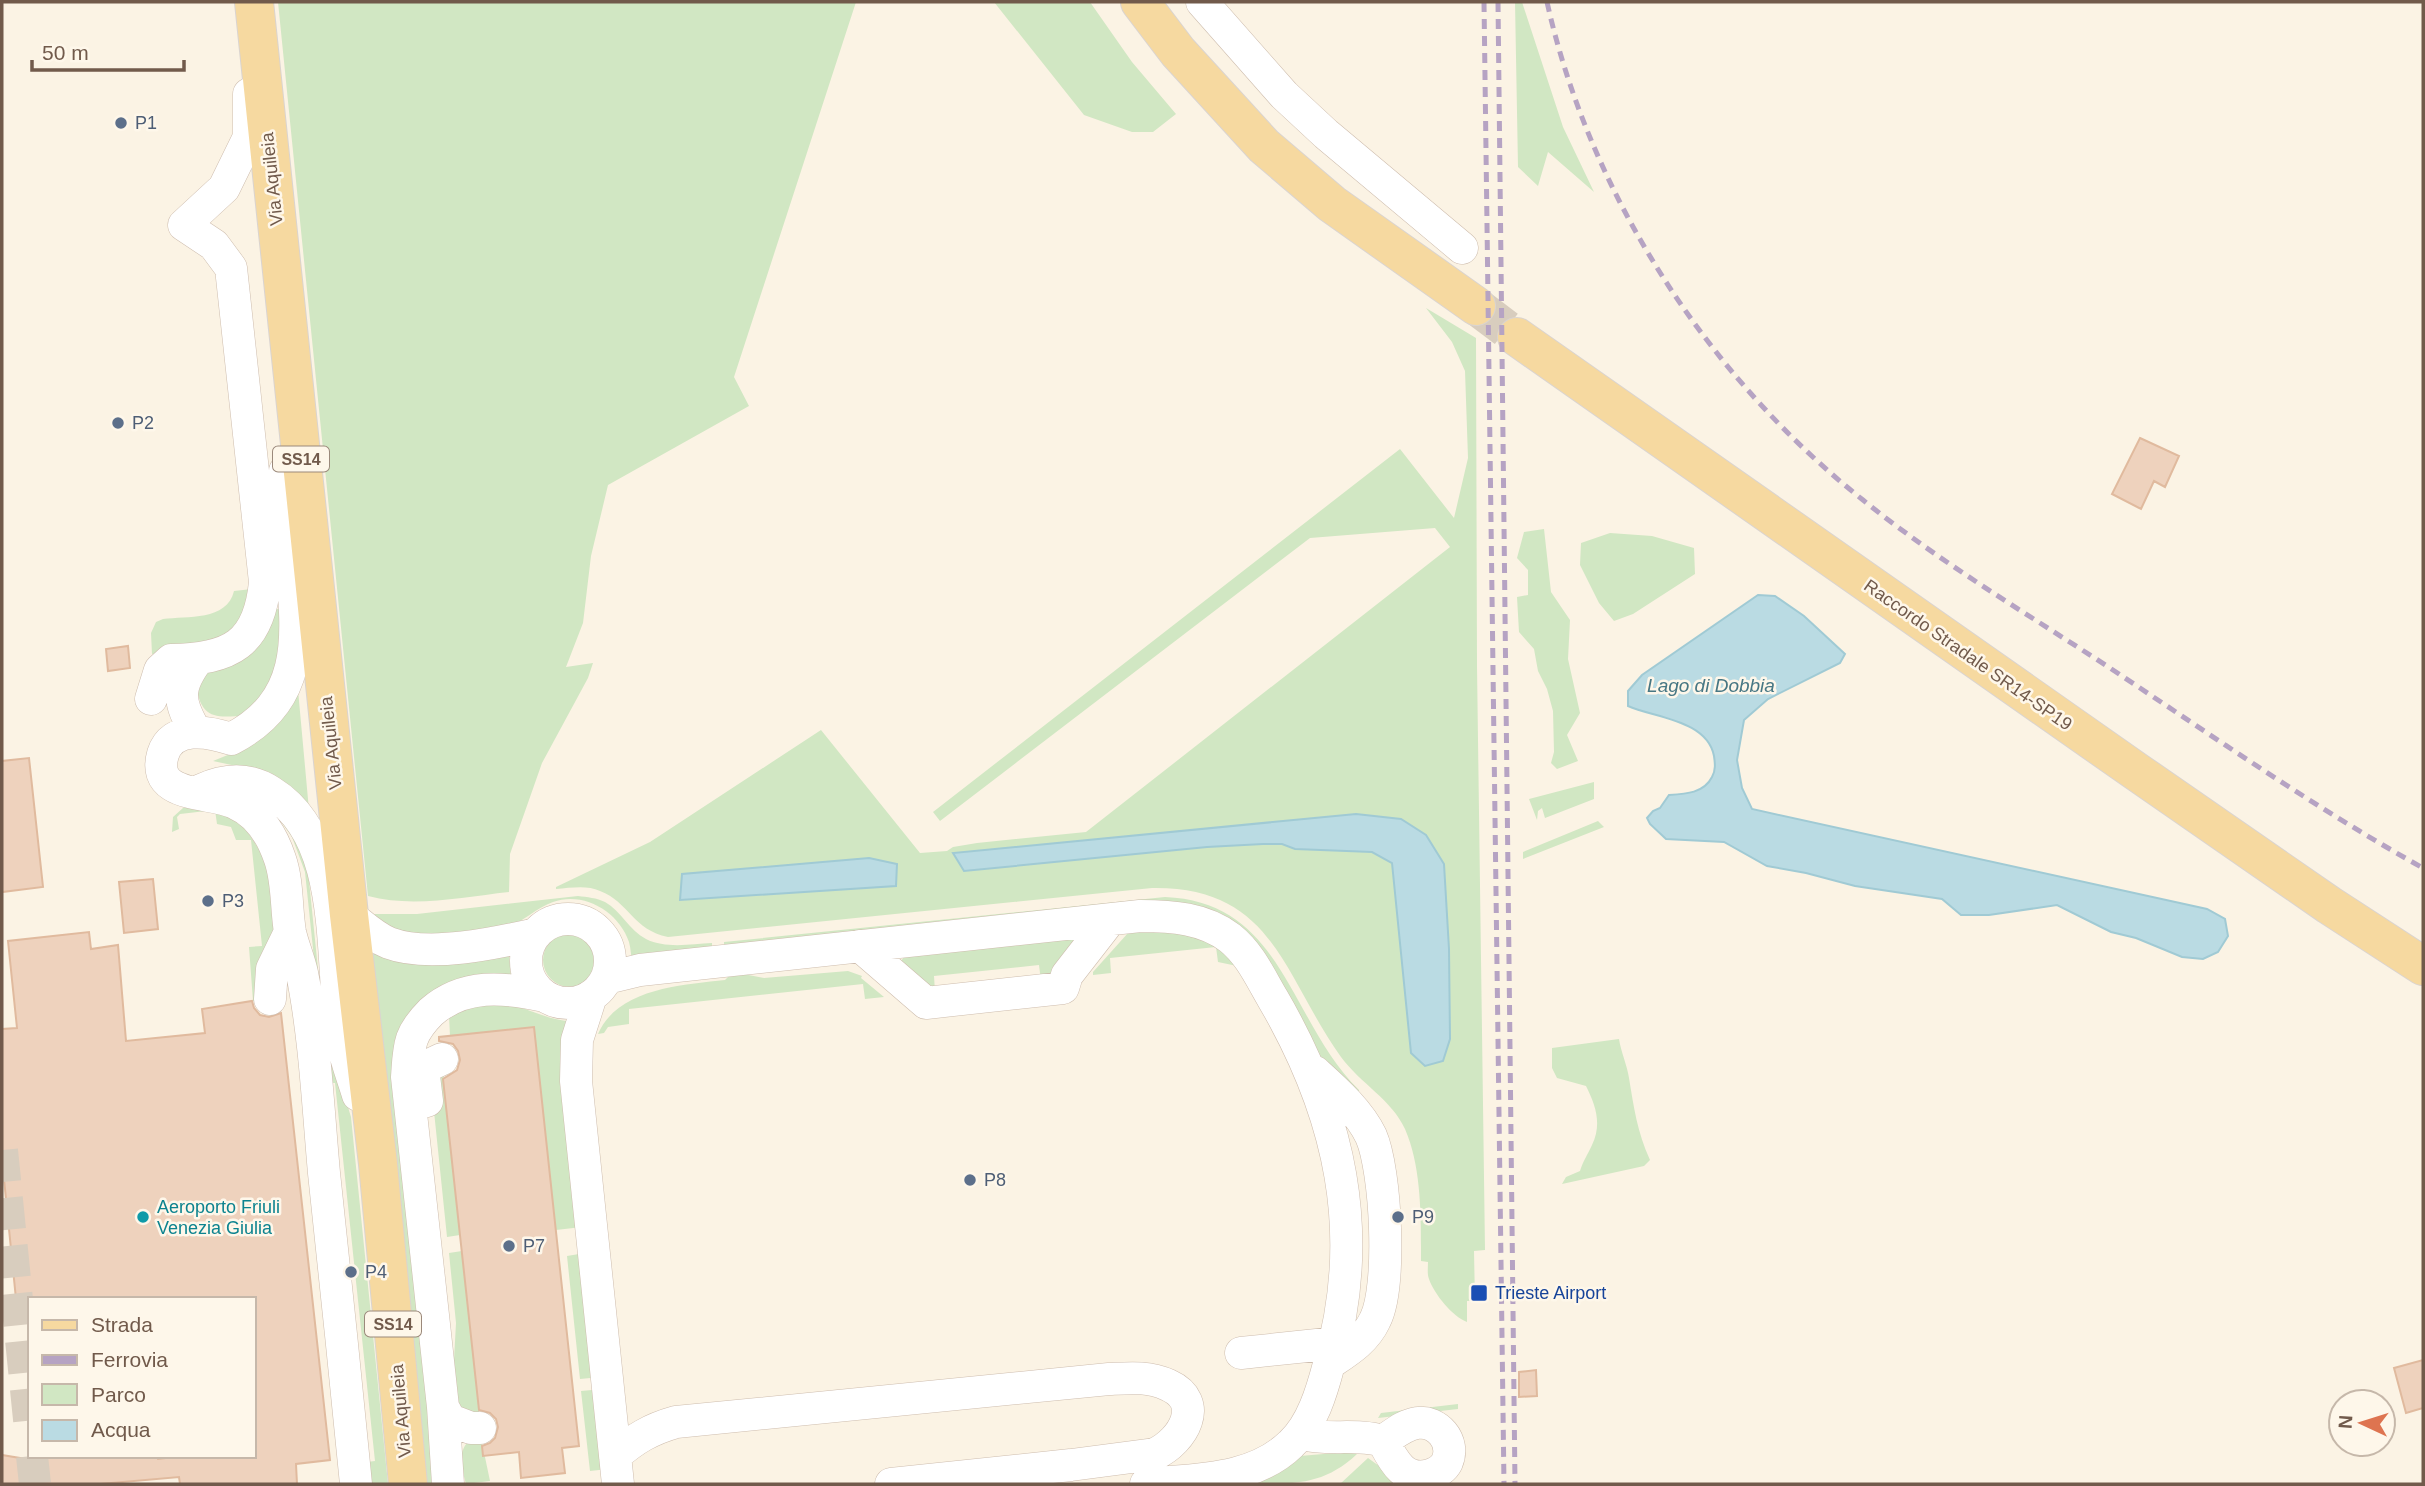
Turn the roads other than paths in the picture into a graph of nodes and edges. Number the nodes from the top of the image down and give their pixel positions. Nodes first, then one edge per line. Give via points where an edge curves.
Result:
1 (252, 2) edge
2 (1140, 2) edge
3 (1202, 2) edge
4 (1462, 248) dead end
5 (1476, 306) tunnel mouth
6 (1517, 337) tunnel mouth
7 (296, 409) junction
8 (198, 659) junction
9 (151, 699) dead end
10 (196, 732) junction
11 (193, 793) junction
12 (349, 915) junction
13 (1109, 921) junction
14 (290, 932) junction
15 (536, 934) junction
16 (860, 946) junction
17 (2423, 966) edge
18 (599, 987) junction
19 (544, 996) junction
20 (270, 999) dead end
21 (442, 1059) dead end
22 (378, 1164) junction
23 (421, 1195) junction
24 (1241, 1353) dead end
25 (1333, 1353) junction
26 (444, 1418) junction
27 (480, 1428) dead end
28 (1301, 1434) junction
29 (1383, 1441) dead end
30 (616, 1470) edge
31 (349, 1483) edge
32 (408, 1484) edge
33 (448, 1484) edge
34 (458, 1484) edge
35 (891, 1484) edge
36 (1146, 1484) edge

1 - 7 main road, Via Aquileia / SS14
1 - 8 lane via 249,137 223,188 184,225 214,245 231,268 265,582 255,625 230,650
2 - 5 main road via 1178,52 1264,146 1332,204
3 - 4 lane via 1292,103
6 - 17 main road, Raccordo Stradale SR14-SP19 via 2159,788
7 - 10 lane via 282,447 297,628 292,669 280,696 254,726 231,739
7 - 12 main road, Via Aquileia / SS14
8 - 9 lane via 172,660 160,670
8 - 10 lane via 181,691 183,711
10 - 11 lane via 175,737 162,756 167,781
11 - 14 lane via 235,803 255,815 268,833 281,860
11 - 22 lane via 224,781 259,784 279,796 308,830 327,885 343,1044
12 - 15 lane via 374,935 410,947 462,946
12 - 22 main road, Via Aquileia / SS14
13 - 16 lane
13 - 16 lane via 1067,975 1063,988 926,1003
13 - 25 lane via 1140,916 1179,918 1211,926 1230,938 1256,968 1308,1066 1348,1104 1370,1134 1385,1224 1382,1297 1366,1338
14 - 20 lane via 272,969
14 - 31 lane via 302,972 312,1047
15 - 18 lane via 558,920 572,919 596,929 604,939 610,965
15 - 19 lane via 527,953 528,974
16 - 18 lane via 640,970
18 - 19 lane via 576,1002
18 - 30 lane via 577,1040 576,1081
19 - 23 lane via 515,989 481,990 456,995 422,1020 408,1056 407,1077
21 - 23 lane via 423,1068 433,1156
22 - 32 main road, Via Aquileia / SS14
23 - 26 lane
24 - 25 lane
25 - 28 lane
26 - 27 lane
26 - 33 lane
26 - 34 lane
28 - 29 lane
28 - 36 lane via 1274,1458 1241,1474
30 - 35 lane via 634,1439 676,1422 1138,1377 1179,1392 1187,1408 1182,1433 1155,1454

